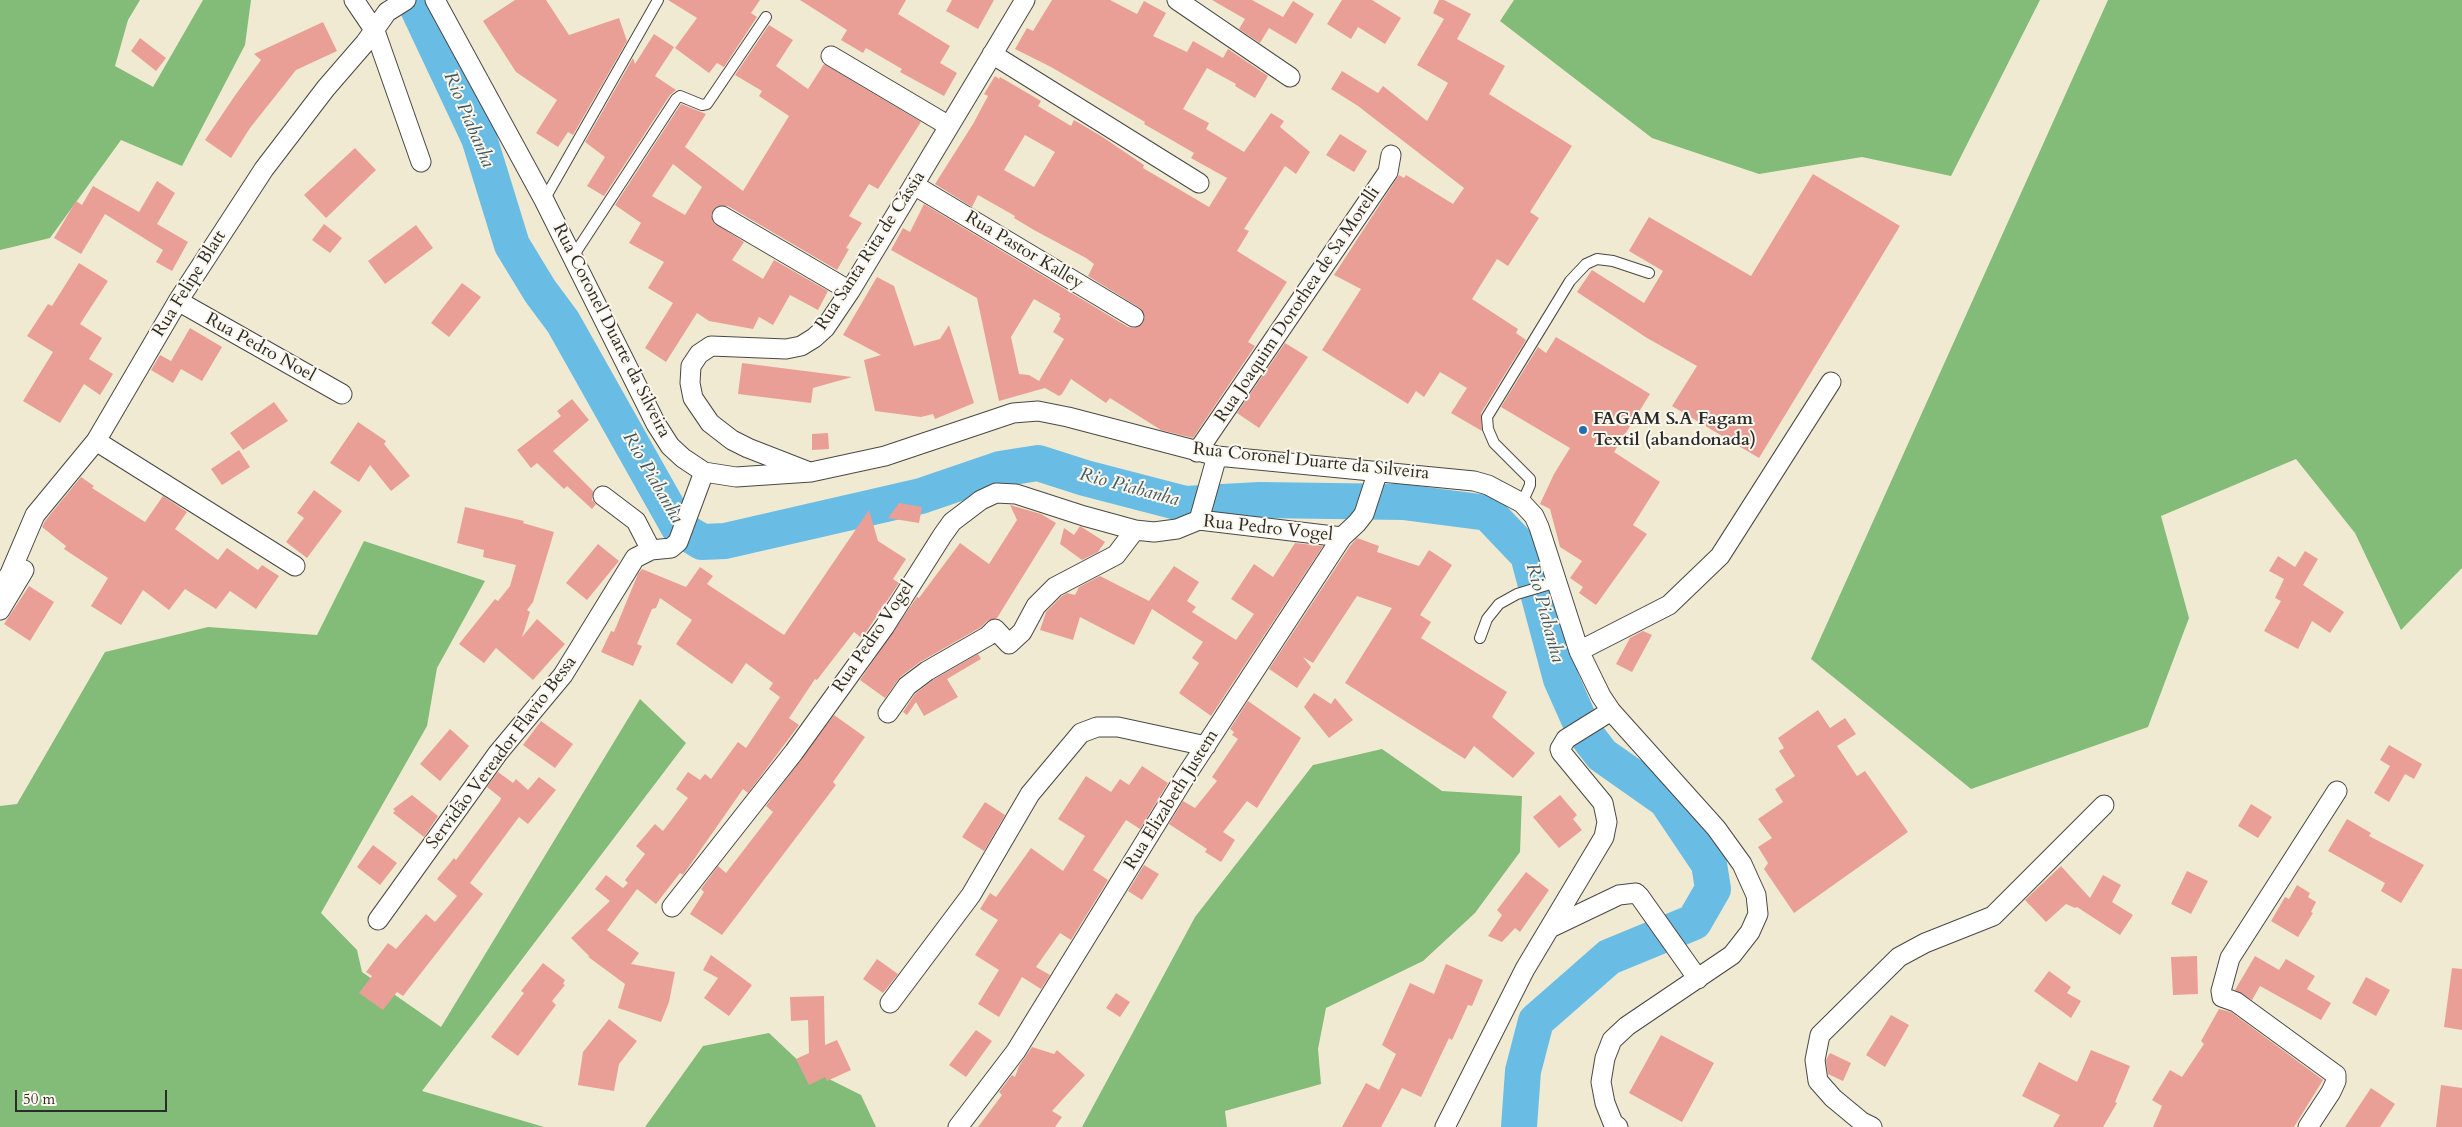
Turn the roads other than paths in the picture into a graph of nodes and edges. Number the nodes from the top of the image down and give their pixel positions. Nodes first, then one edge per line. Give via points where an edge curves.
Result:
1 (354, 0) edge
2 (406, 0) edge
3 (435, 0) edge
4 (658, 0) edge
5 (1025, 0) edge
6 (1177, 0) edge
7 (766, 17) dead end
8 (375, 31) junction
9 (992, 54) junction
10 (831, 56) dead end
11 (1290, 77) dead end
12 (949, 126) junction
13 (1391, 155) dead end
14 (421, 162) dead end
15 (1199, 183) dead end
16 (914, 185) junction
17 (544, 200) junction
18 (722, 216) dead end
19 (572, 258) junction
20 (1649, 273) dead end
21 (850, 291) junction
22 (178, 301) junction
23 (1134, 317) dead end
24 (1831, 382) dead end
25 (342, 394) dead end
26 (96, 441) junction
27 (1198, 452) junction
28 (1215, 462) junction
29 (1378, 471) junction
30 (704, 472) junction
31 (811, 472) junction
32 (603, 496) dead end
33 (1522, 503) junction
34 (35, 515) junction
35 (1201, 516) junction
36 (1135, 530) junction
37 (1342, 537) junction
38 (651, 550) junction
39 (295, 566) dead end
40 (0, 584) edge
41 (1549, 584) junction
42 (0, 610) edge
43 (1480, 638) dead end
44 (1579, 651) junction
45 (888, 713) dead end
46 (1602, 715) junction
47 (1206, 746) junction
48 (2338, 791) dead end
49 (2104, 806) dead end
50 (672, 907) dead end
51 (378, 920) dead end
52 (1550, 928) junction
53 (1698, 979) junction
54 (890, 1002) dead end
55 (958, 1127) edge
56 (1445, 1127) edge
57 (1618, 1127) edge
58 (1872, 1127) edge
59 (2308, 1127) edge

1 - 8 street
2 - 8 street, Rua Felipe Blatt via 387,12
3 - 17 street, Rua Coronel Duarte da Silveira
4 - 17 lane
5 - 9 street, Rua Santa Rita de Cássia
6 - 11 street
7 - 19 lane via 707,104 680,96 676,99
8 - 14 street
8 - 22 street, Rua Felipe Blatt via 264,169
9 - 12 street, Rua Santa Rita de Cássia
9 - 15 street
10 - 12 street
12 - 16 street, Rua Santa Rita de Cássia
13 - 27 street, Rua Joaquim Dorothea de Sa Morelli via 1388,172
16 - 21 street, Rua Santa Rita de Cássia
16 - 23 street, Rua Pastor Kalley
17 - 19 street, Rua Coronel Duarte da Silveira
18 - 21 street
19 - 30 street, Rua Coronel Duarte da Silveira via 656,424 670,446
20 - 33 lane via 1613,261 1597,259 1586,264 1570,280 1487,417 1494,443 1530,478
21 - 31 street, Rua Santa Rita de Cássia via 825,328 801,346 769,350 711,346 690,366 693,398 710,423 748,448
22 - 25 street, Rua Pedro Noel
22 - 26 street, Rua Felipe Blatt
24 - 44 street via 1720,556 1669,605
26 - 34 street, Rua Felipe Blatt
26 - 39 street
27 - 28 street, Rua Coronel Duarte da Silveira
27 - 31 street, Rua Coronel Duarte da Silveira via 1038,411 1013,413 885,456
28 - 29 street, Rua Coronel Duarte da Silveira
28 - 35 street
29 - 33 street, Rua Coronel Duarte da Silveira via 1474,481
29 - 37 street, Rua Elizabeth Justem via 1364,514
30 - 31 street, Rua Coronel Duarte da Silveira via 736,477
30 - 38 street, Servidão Vereador Flavio Bessa via 678,542 671,548
32 - 38 street via 636,521
33 - 41 street, Rua Coronel Duarte da Silveira via 1539,527
34 - 40 street, Rua Felipe Blatt via 9,576
34 - 42 street via 28,562
35 - 36 street, Rua Pedro Vogel via 1177,529
35 - 37 street, Rua Pedro Vogel
36 - 45 street via 1116,555 1055,587 1036,606 1022,632 1009,644 995,628 988,636 907,686
36 - 50 street, Rua Pedro Vogel via 1016,494 996,493 966,509 942,536 885,626 794,752
37 - 47 street, Rua Elizabeth Justem
38 - 51 street, Servidão Vereador Flavio Bessa via 635,558 563,675 498,754
41 - 43 lane via 1499,604 1486,620
41 - 44 street, Rua Coronel Duarte da Silveira
44 - 46 street, Rua Coronel Duarte da Silveira
46 - 52 street via 1566,739 1561,746 1561,752 1603,803 1607,822 1600,847
46 - 53 street, Rua Coronel Duarte da Silveira via 1716,828 1742,864 1756,895 1758,914 1750,932 1732,955
47 - 54 street via 1118,727 1097,727 1081,733 1030,794 971,895
47 - 55 street, Rua Elizabeth Justem via 1016,1052
48 - 59 street via 2230,958 2221,991 2222,997 2236,1002 2333,1071 2336,1081
49 - 58 street via 1993,916 1925,943 1900,957 1820,1034 1815,1060 1818,1080 1833,1098
52 - 53 street via 1619,895 1636,894
52 - 56 street via 1525,969
53 - 57 street, Rua Coronel Duarte da Silveira via 1627,1026 1612,1040 1604,1058 1601,1082 1605,1103

